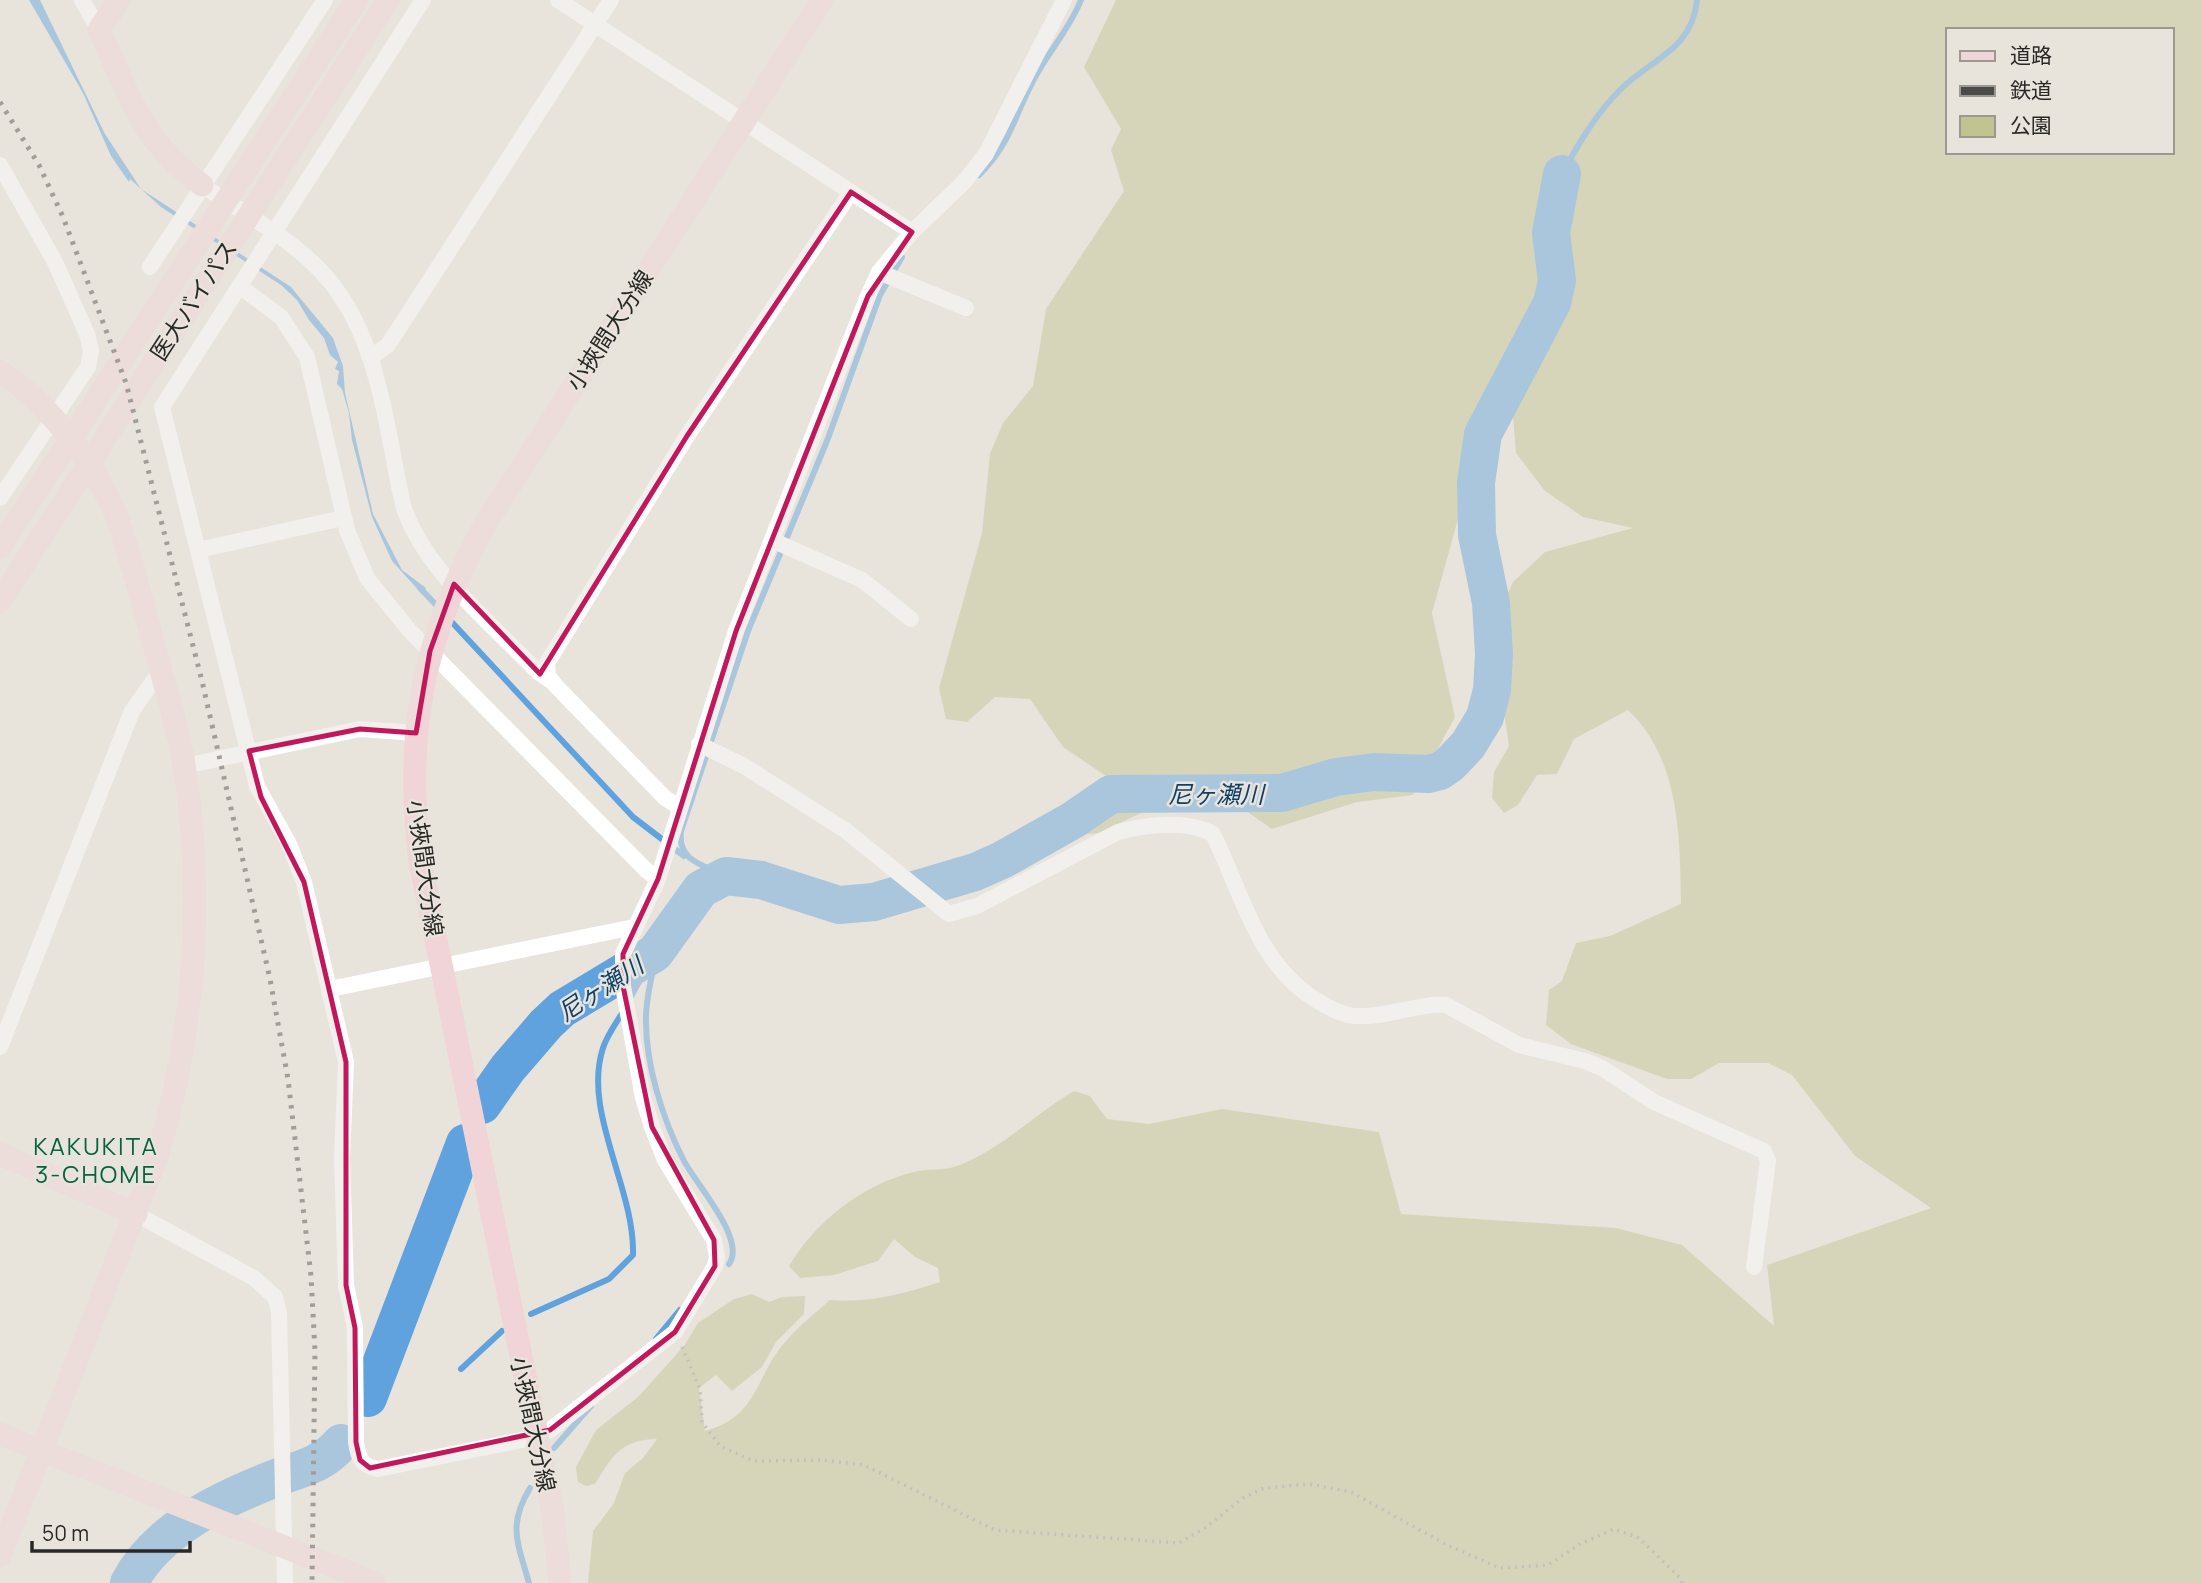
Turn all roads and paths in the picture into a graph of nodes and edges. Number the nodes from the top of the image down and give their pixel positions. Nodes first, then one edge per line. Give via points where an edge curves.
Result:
1 (82, 0) edge
2 (119, 0) edge
3 (325, 0) edge
4 (357, 0) edge
5 (388, 0) edge
6 (423, 0) edge
7 (558, 0) edge
8 (611, 0) edge
9 (822, 0) edge
10 (1064, 0) edge
11 (595, 24) junction
12 (99, 30) junction
13 (743, 121) junction
14 (0, 165) edge
15 (202, 185) junction
16 (850, 192) junction
17 (912, 232) junction
18 (272, 233) junction
19 (150, 267) dead end
20 (879, 272) junction
21 (239, 286) junction
22 (966, 308) dead end
23 (370, 358) junction
24 (0, 371) edge
25 (54, 418) junction
26 (0, 498) edge
27 (343, 518) junction
28 (774, 541) junction
29 (0, 547) edge
30 (198, 550) junction
31 (0, 601) edge
32 (447, 602) junction
33 (911, 619) dead end
34 (430, 651) junction
35 (160, 670) junction
36 (551, 681) junction
37 (416, 733) junction
38 (699, 744) junction
39 (249, 751) junction
40 (184, 766) junction
41 (679, 807) junction
42 (658, 878) junction
43 (634, 927) junction
44 (441, 968) junction
45 (330, 989) junction
46 (0, 1047) edge
47 (0, 1154) edge
48 (136, 1214) junction
49 (1754, 1267) dead end
50 (675, 1332) junction
51 (0, 1434) edge
52 (537, 1437) junction
53 (42, 1450) junction
54 (285, 1547) junction
55 (0, 1556) edge
56 (285, 1583) edge
57 (375, 1583) edge
58 (560, 1583) edge
59 (1682, 1583) edge

1 - 12 street
2 - 12 main road
3 - 15 street
4 - 29 main road, 医大バイパス
5 - 31 main road, 医大バイパス
6 - 18 street
7 - 11 street
8 - 11 street
9 - 13 main road, 小挾間大分線
10 - 17 street via 986,154
11 - 13 street
11 - 23 street via 388,345
12 - 15 main road via 149,134 169,159
13 - 16 street
13 - 32 main road, 小挾間大分線 via 484,526
14 - 25 street via 55,262 91,350 88,367
15 - 18 street
15 - 19 street
16 - 17 street
16 - 36 street via 687,436 557,646 547,663
17 - 20 street
18 - 21 street
18 - 23 street via 306,257 338,291 363,333
20 - 22 street
20 - 28 street
21 - 27 street via 281,317 307,357
21 - 30 street via 162,407
23 - 32 street via 408,518
24 - 25 main road
25 - 26 street
25 - 35 main road via 101,485 117,517
27 - 30 street
27 - 34 street via 367,578
28 - 33 street via 862,580
28 - 38 street via 736,631
30 - 39 street
32 - 34 main road, 小挾間大分線
32 - 36 street
34 - 37 main road, 小挾間大分線
34 - 42 street
35 - 40 main road
35 - 46 street via 132,711
36 - 41 street
37 - 39 street via 360,729
37 - 44 main road, 小挾間大分線 via 416,825
38 - 41 street
38 - 49 street via 821,814 949,914 977,906 1118,832 1142,826 1202,828 1213,834 1268,957 1301,992 1326,1007 1352,1016 1385,1017 1446,1005 1519,1045 1585,1060 1654,1102 1764,1151 1768,1161
39 - 40 street
39 - 45 street via 261,797 298,863
40 - 48 main road via 195,893 189,1009 170,1112
41 - 42 street
42 - 43 street
43 - 44 street
43 - 50 street via 621,965 643,1098 660,1150 717,1248 711,1274
44 - 45 street
44 - 52 main road, 小挾間大分線
45 - 52 street via 346,1076 342,1159 346,1285 355,1328 360,1460 370,1468 392,1467
47 - 48 main road
48 - 53 main road
48 - 54 street via 254,1278 275,1297
50 - 52 street
50 - 59 path via 699,1389 702,1422 720,1447 753,1461 864,1465 995,1530 1179,1543 1264,1488 1311,1484 1351,1492 1447,1545 1500,1568 1548,1565 1614,1529 1639,1538
51 - 53 main road
52 - 58 main road, 小挾間大分線 via 553,1513
53 - 54 main road
53 - 55 main road
54 - 56 street
54 - 57 main road

